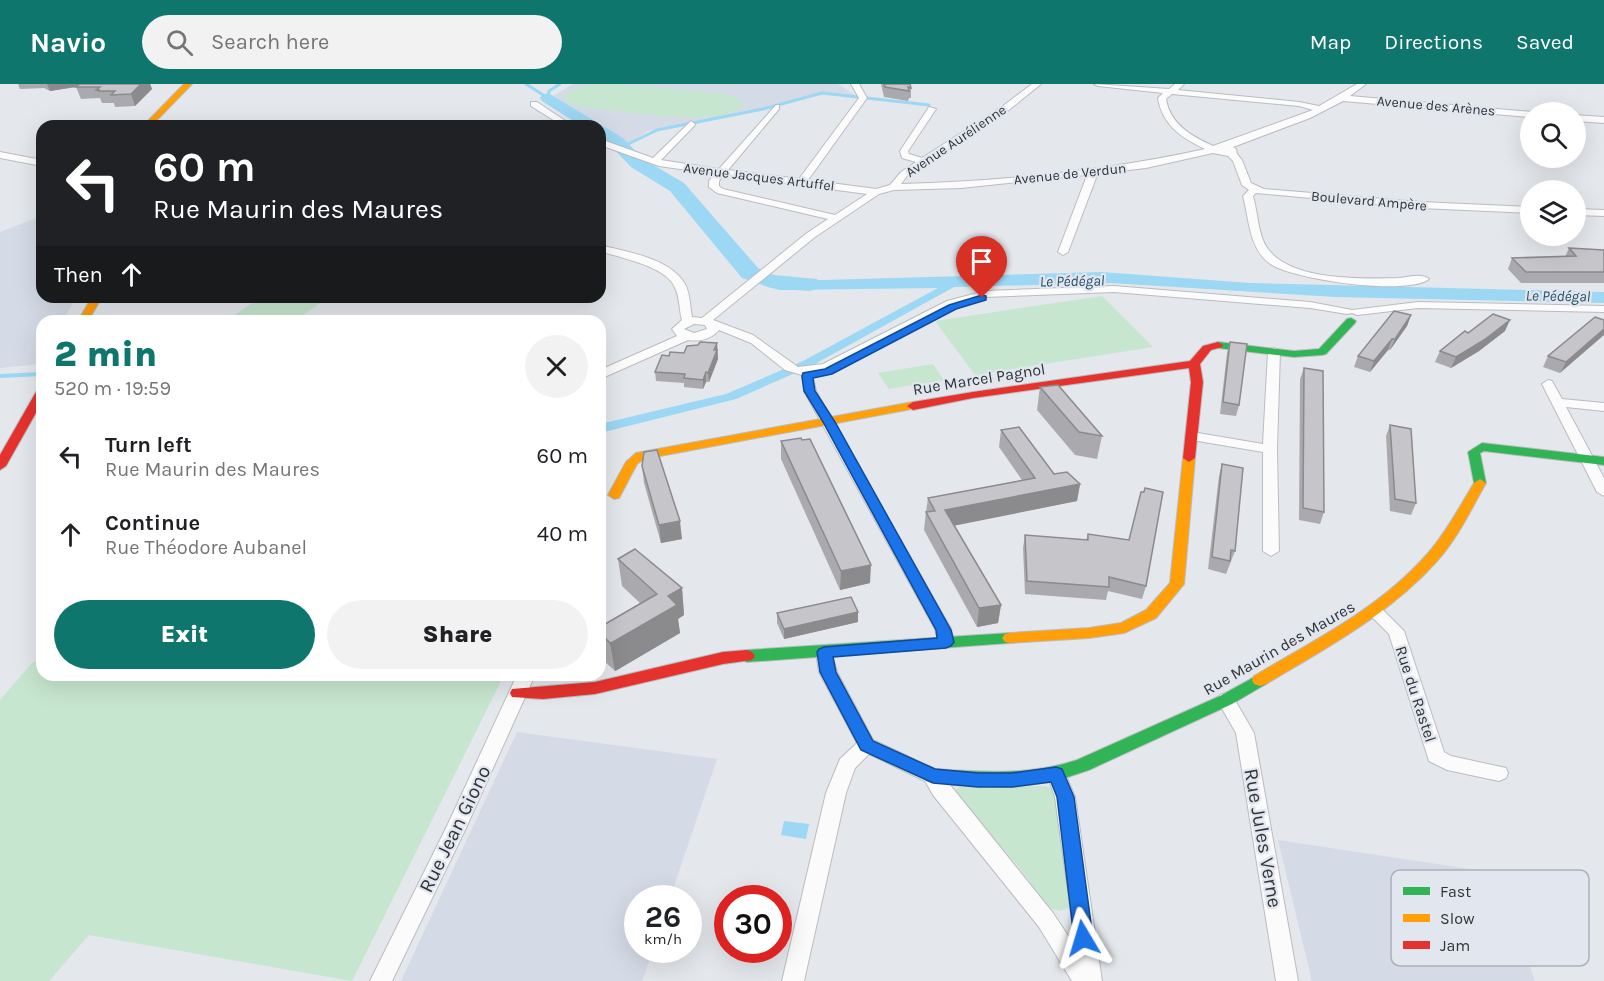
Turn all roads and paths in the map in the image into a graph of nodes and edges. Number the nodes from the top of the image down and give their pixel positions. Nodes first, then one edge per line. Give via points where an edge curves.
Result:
1 (855, 84) edge
2 (1036, 84) edge
3 (1098, 84) edge
4 (1180, 84) edge
5 (1362, 84) edge
6 (186, 85) edge
7 (1172, 90) junction
8 (1342, 98) junction
9 (534, 104) dead end
10 (777, 107) dead end
11 (932, 109) dead end
12 (1320, 109) junction
13 (1520, 113) edge
14 (1586, 119) edge
15 (153, 120) edge
16 (559, 120) edge
17 (1604, 120) edge
18 (691, 124) dead end
19 (606, 144) edge
20 (1214, 150) junction
21 (1228, 150) junction
22 (0, 155) edge
23 (655, 161) junction
24 (922, 161) junction
25 (36, 162) edge
26 (722, 172) junction
27 (1089, 172) junction
28 (904, 174) junction
29 (802, 182) junction
30 (893, 187) junction
31 (924, 187) junction
32 (1254, 190) junction
33 (876, 192) junction
34 (1520, 209) edge
35 (1586, 212) edge
36 (1604, 213) edge
37 (835, 218) junction
38 (606, 250) edge
39 (1063, 252) dead end
40 (1424, 279) dead end
41 (1604, 311) edge
42 (1352, 315) junction
43 (688, 321) junction
44 (708, 327) junction
45 (687, 336) junction
46 (1274, 352) junction
47 (1194, 364) junction
48 (606, 372) edge
49 (802, 374) junction
50 (1548, 384) dead end
51 (1557, 402) junction
52 (36, 403) edge
53 (1604, 407) edge
54 (829, 422) junction
55 (1192, 436) junction
56 (1270, 449) junction
57 (1587, 459) junction
58 (1604, 461) edge
59 (0, 466) edge
60 (1604, 492) edge
61 (614, 495) dead end
62 (1271, 551) dead end
63 (1374, 611) junction
64 (946, 642) junction
65 (824, 652) junction
66 (522, 684) edge
67 (1226, 700) junction
68 (867, 745) junction
69 (1498, 773) dead end
70 (1056, 774) junction
71 (933, 776) junction
72 (381, 981) edge
73 (793, 981) edge
74 (1084, 981) edge
75 (1091, 981) edge
76 (1287, 981) edge

1 - 29 street via 863,98
2 - 24 street, Avenue Aurélienne via 1006,108
3 - 7 street
4 - 7 street
5 - 8 street
6 - 15 street
7 - 12 street
7 - 20 street via 1162,98 1174,126
8 - 12 street
8 - 13 street, Avenue des Arènes
9 - 16 street
10 - 26 street
11 - 24 street via 904,151 905,156
12 - 21 street
14 - 17 street
18 - 23 street
19 - 23 street, Avenue Jacques Artuffel
20 - 21 street
20 - 27 street, Avenue de Verdun
21 - 32 street via 1237,160 1244,182
22 - 25 street
23 - 26 street, Avenue Jacques Artuffel
24 - 28 street, Avenue Aurélienne
26 - 29 street, Avenue Jacques Artuffel
26 - 37 street via 714,180 714,186 720,190
27 - 31 street, Avenue de Verdun
27 - 39 street via 1091,178
28 - 30 street, Avenue Aurélienne
28 - 31 street
29 - 33 street, Avenue Jacques Artuffel
30 - 31 street, Avenue de Verdun
30 - 33 street, Avenue Aurélienne
32 - 34 street, Boulevard Ampère
32 - 40 street via 1248,196 1262,250 1293,272 1346,281
33 - 37 street, Avenue Aurélienne
35 - 36 street
37 - 44 street, Avenue Aurélienne via 758,279
38 - 43 street via 649,263 673,276 683,293
41 - 42 street via 1420,308
42 - 46 street via 1322,352 1297,356
42 - 49 street via 1132,293 1000,296 952,307 828,372
43 - 44 street
43 - 45 street via 678,329
44 - 45 street
44 - 49 street via 749,344 767,355 778,369
45 - 48 street
46 - 47 street via 1213,345
46 - 56 street
47 - 54 street, Rue Marcel Pagnol via 1045,384
47 - 55 street via 1197,382
49 - 54 street
50 - 51 street
51 - 53 street
51 - 57 street
52 - 59 street
54 - 61 street, Rue Marcel Pagnol via 640,456 632,462
54 - 64 street
55 - 56 street
55 - 64 street via 1177,584 1151,614 1124,627 1089,633
56 - 62 street
57 - 58 street
57 - 60 street
57 - 63 street, Rue Maurin des Maures via 1482,447 1474,452 1480,483 1453,530 1432,558
63 - 67 street, Rue Maurin des Maures
63 - 69 street, Rue du Rastel via 1396,631 1436,756 1447,764
64 - 65 street
65 - 66 street via 723,658 574,692 542,695
65 - 68 street via 828,672
66 - 72 street, Rue Jean Giono
67 - 70 street, Rue Maurin des Maures
67 - 76 street, Rue Jules Verne via 1245,733
68 - 71 street
68 - 73 street via 848,764 837,793
70 - 71 street, Rue Maurin des Maures via 1000,780
70 - 75 street via 1065,797
71 - 74 street via 1046,920

